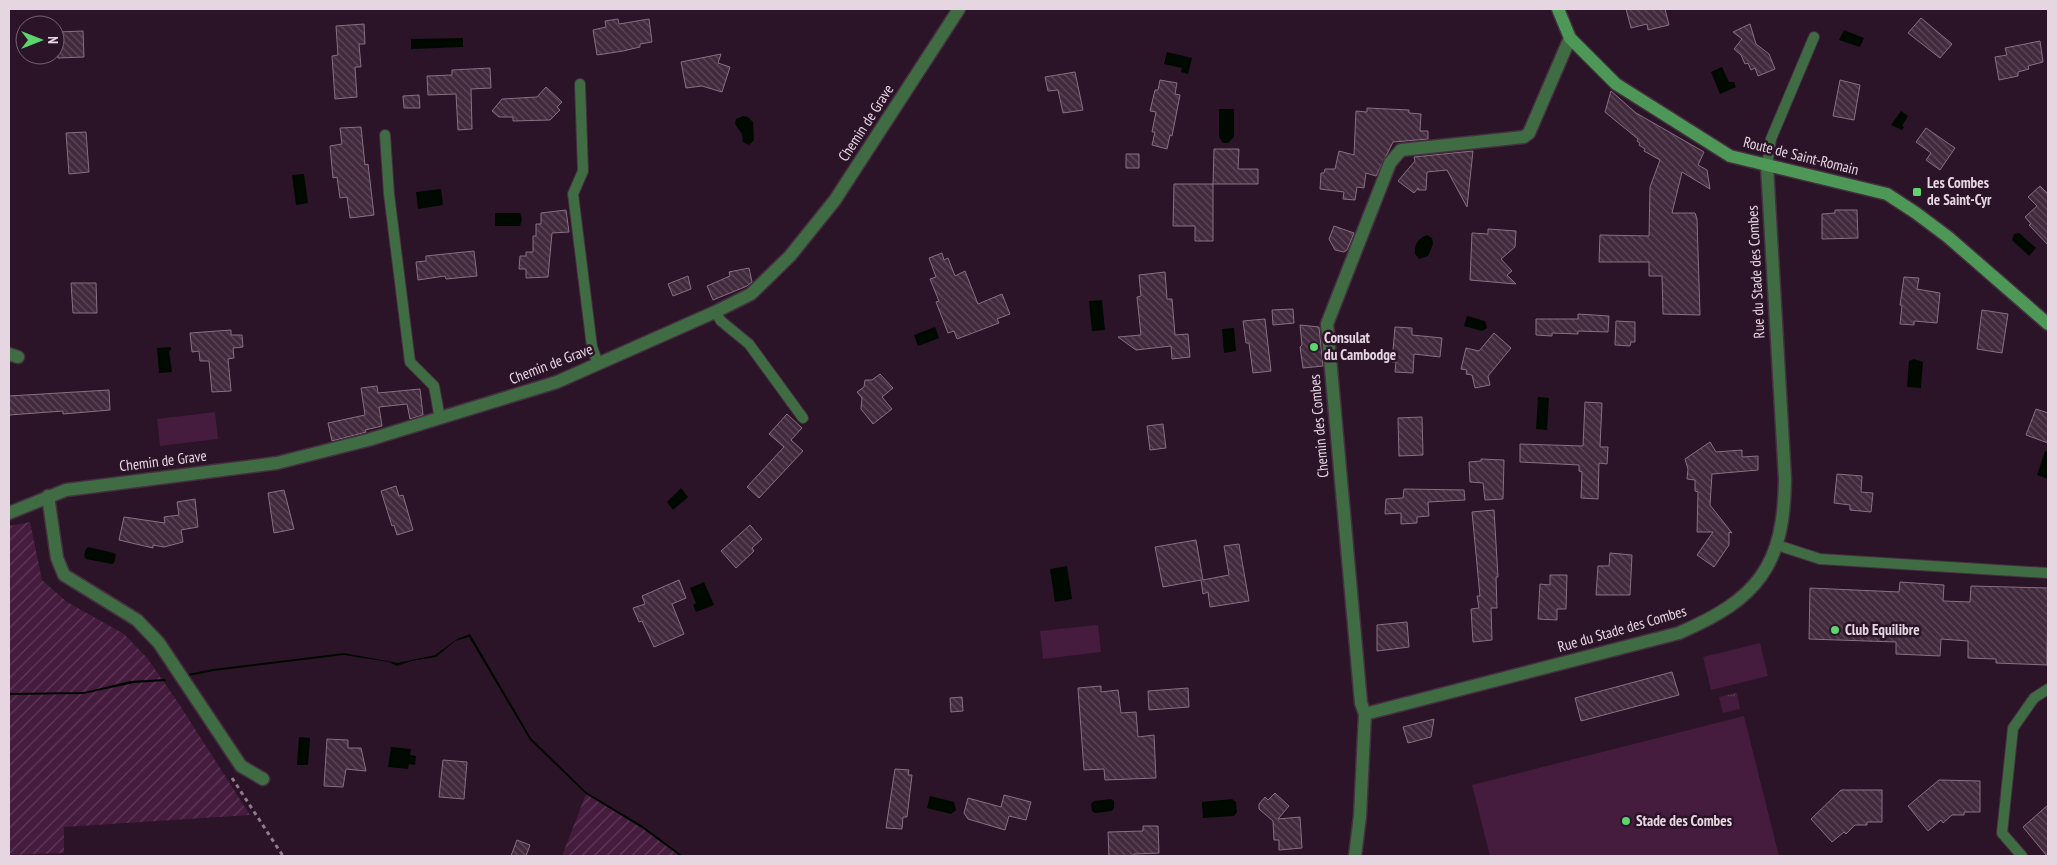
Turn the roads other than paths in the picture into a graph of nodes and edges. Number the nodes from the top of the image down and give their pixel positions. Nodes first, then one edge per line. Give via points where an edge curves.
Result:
1 (959, 9) edge
2 (1558, 9) edge
3 (1814, 37) dead end
4 (1570, 38) junction
5 (580, 84) dead end
6 (385, 135) dead end
7 (1767, 166) junction
8 (715, 312) junction
9 (2048, 324) edge
10 (598, 364) junction
11 (802, 418) dead end
12 (440, 419) junction
13 (48, 496) junction
14 (9, 513) edge
15 (1777, 546) junction
16 (2048, 573) edge
17 (2048, 689) edge
18 (1365, 714) junction
19 (263, 779) dead end
20 (1356, 856) edge
21 (2022, 856) edge

1 - 8 street, Chemin de Grave via 835,200 790,256 751,294
2 - 4 main road, Route de Saint-Romain
3 - 7 lane via 1772,139
4 - 7 main road, Route de Saint-Romain via 1616,84 1730,156
4 - 18 street, Chemin des Combes via 1529,134 1401,150 1390,163 1327,324 1360,693
5 - 10 lane via 583,171 573,194 592,347
6 - 12 lane via 410,362 434,386
7 - 9 main road, Route de Saint-Romain via 1887,194 1948,237
7 - 15 street, Rue du Stade des Combes via 1785,479 1784,512
8 - 10 street, Chemin de Grave
8 - 11 lane via 749,344
10 - 12 street, Chemin de Grave via 557,382
12 - 13 street, Chemin de Grave via 277,463 66,490
13 - 14 street, Chemin de Grave
13 - 19 street via 57,558 64,575 137,620 159,643 241,766
15 - 16 lane via 1820,559
15 - 18 street, Rue du Stade des Combes via 1763,575 1743,598 1705,622 1679,633
17 - 21 lane via 2034,698 2013,728 2002,833
18 - 20 street, Chemin des Combes

